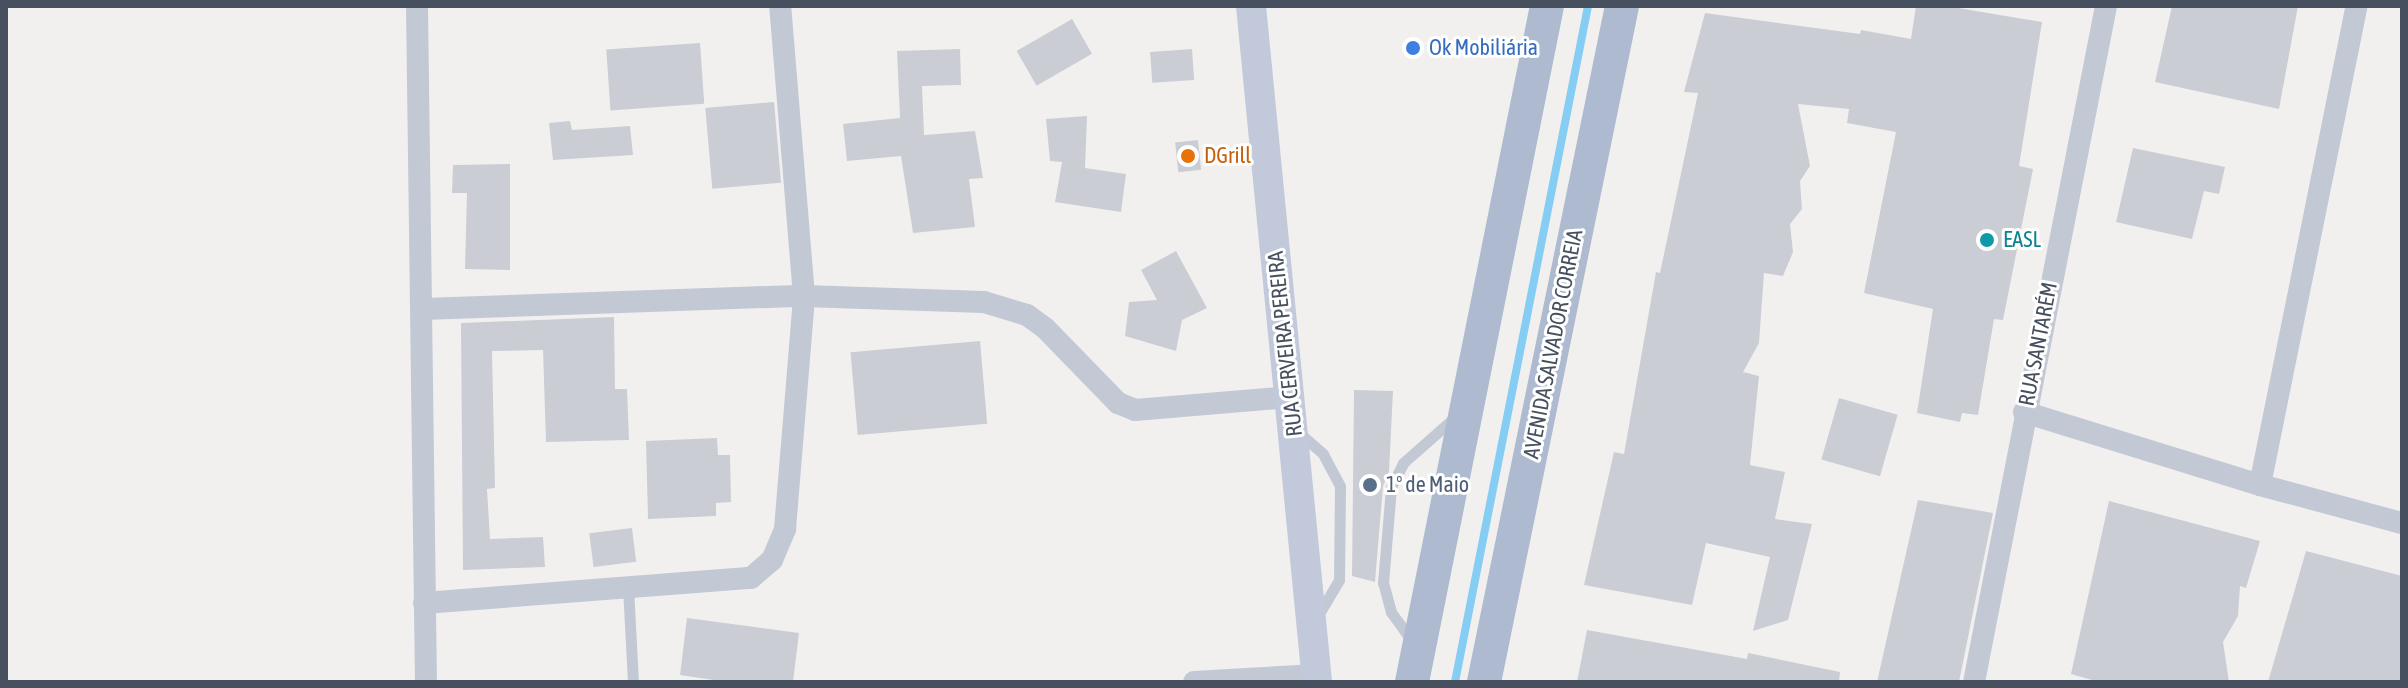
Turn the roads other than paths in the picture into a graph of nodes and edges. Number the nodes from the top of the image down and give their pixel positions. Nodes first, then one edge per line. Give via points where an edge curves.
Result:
1 (417, 6) edge
2 (780, 6) edge
3 (1251, 6) edge
4 (1547, 6) edge
5 (1622, 6) edge
6 (2106, 6) edge
7 (2357, 6) edge
8 (804, 296) junction
9 (423, 309) junction
10 (1291, 397) junction
11 (1467, 405) junction
12 (2024, 412) junction
13 (1295, 429) junction
14 (2260, 485) junction
15 (2402, 523) edge
16 (628, 587) junction
17 (424, 603) junction
18 (1310, 627) junction
19 (1419, 649) junction
20 (1317, 678) edge
21 (426, 682) edge
22 (633, 682) edge
23 (1194, 682) edge
24 (1412, 682) edge
25 (1484, 682) edge
26 (1974, 682) edge

1 - 9 street
2 - 8 street
3 - 10 main road, RUA CERVEIRA PEREIRA
4 - 11 main road
5 - 25 main road, AVENIDA SALVADOR CORREIA
6 - 12 street, RUA SANTARÉM
7 - 14 street
8 - 9 street
8 - 10 street via 984,302 1027,315 1118,403 1135,410
8 - 16 street via 785,529 772,560 751,578
9 - 17 street
10 - 13 main road, RUA CERVEIRA PEREIRA
11 - 19 main road
11 - 19 lane via 1403,463 1391,487 1383,583 1391,612
12 - 14 street
12 - 26 street, RUA SANTARÉM
13 - 18 main road, RUA CERVEIRA PEREIRA
13 - 18 lane via 1323,454 1340,486 1339,580
14 - 15 street
16 - 17 street
16 - 22 lane
17 - 21 street
18 - 20 main road, RUA CERVEIRA PEREIRA
19 - 24 main road
20 - 23 street

